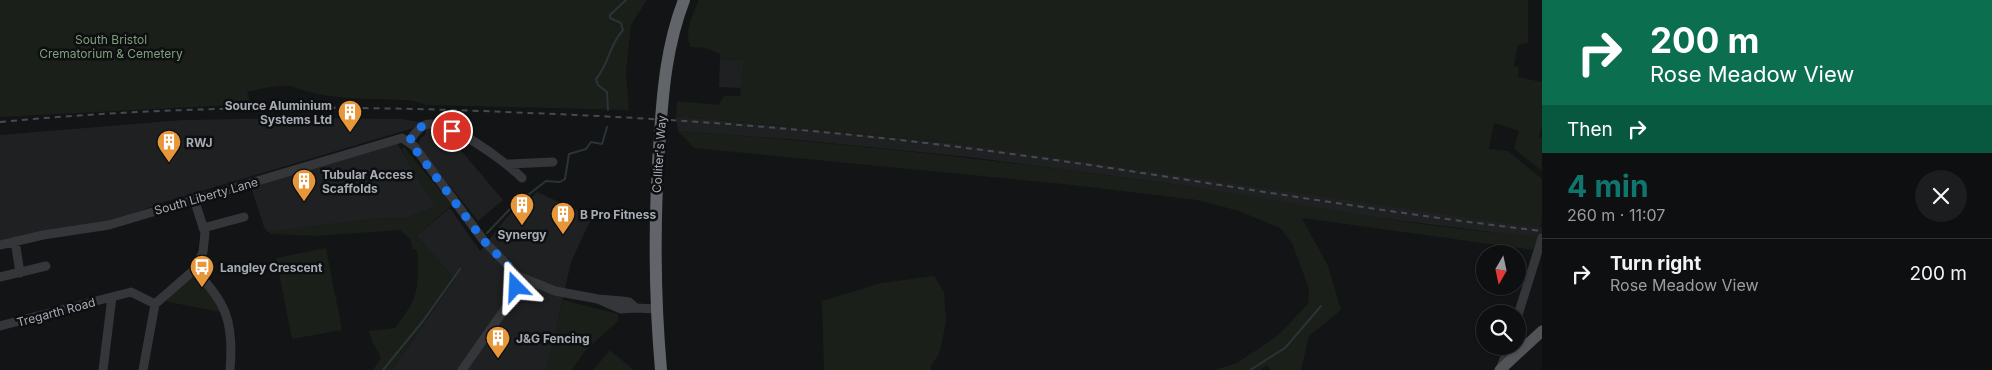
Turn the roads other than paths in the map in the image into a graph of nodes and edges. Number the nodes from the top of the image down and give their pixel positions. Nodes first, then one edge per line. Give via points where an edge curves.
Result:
1 (684, 0) edge
2 (409, 141) junction
3 (552, 162) dead end
4 (509, 164) junction
5 (522, 178) dead end
6 (194, 199) junction
7 (244, 217) dead end
8 (203, 228) junction
9 (1542, 238) edge
10 (15, 241) junction
11 (0, 246) edge
12 (46, 266) dead end
13 (194, 270) junction
14 (20, 273) junction
15 (518, 276) junction
16 (0, 277) edge
17 (112, 297) junction
18 (155, 304) junction
19 (1521, 305) edge
20 (657, 309) junction
21 (0, 326) edge
22 (1542, 331) edge
23 (1505, 355) edge
24 (103, 370) edge
25 (143, 370) edge
26 (230, 370) edge
27 (462, 370) edge
28 (661, 370) edge
29 (1500, 370) edge

1 - 20 highway, Colliter's Way via 668,51 664,86 654,243
2 - 4 street via 422,126 442,127
2 - 6 street, South Liberty Lane via 402,138
2 - 15 street via 484,241
3 - 4 street
4 - 5 street
6 - 8 street
6 - 10 street, South Liberty Lane via 109,226
7 - 8 street
8 - 13 street via 205,243
9 - 19 street
10 - 11 street, South Liberty Lane
10 - 14 street
12 - 14 street
13 - 18 street
13 - 26 street via 210,285 226,310 231,338
14 - 16 street
15 - 20 street via 555,290 598,300 629,302 636,308
15 - 27 street via 514,296
17 - 18 street, Tregarth Road via 134,293
17 - 21 street, Tregarth Road
17 - 24 street, Tregarth Road
18 - 25 street
20 - 28 highway, Colliter's Way
22 - 29 main road, bridge
23 - 29 street

